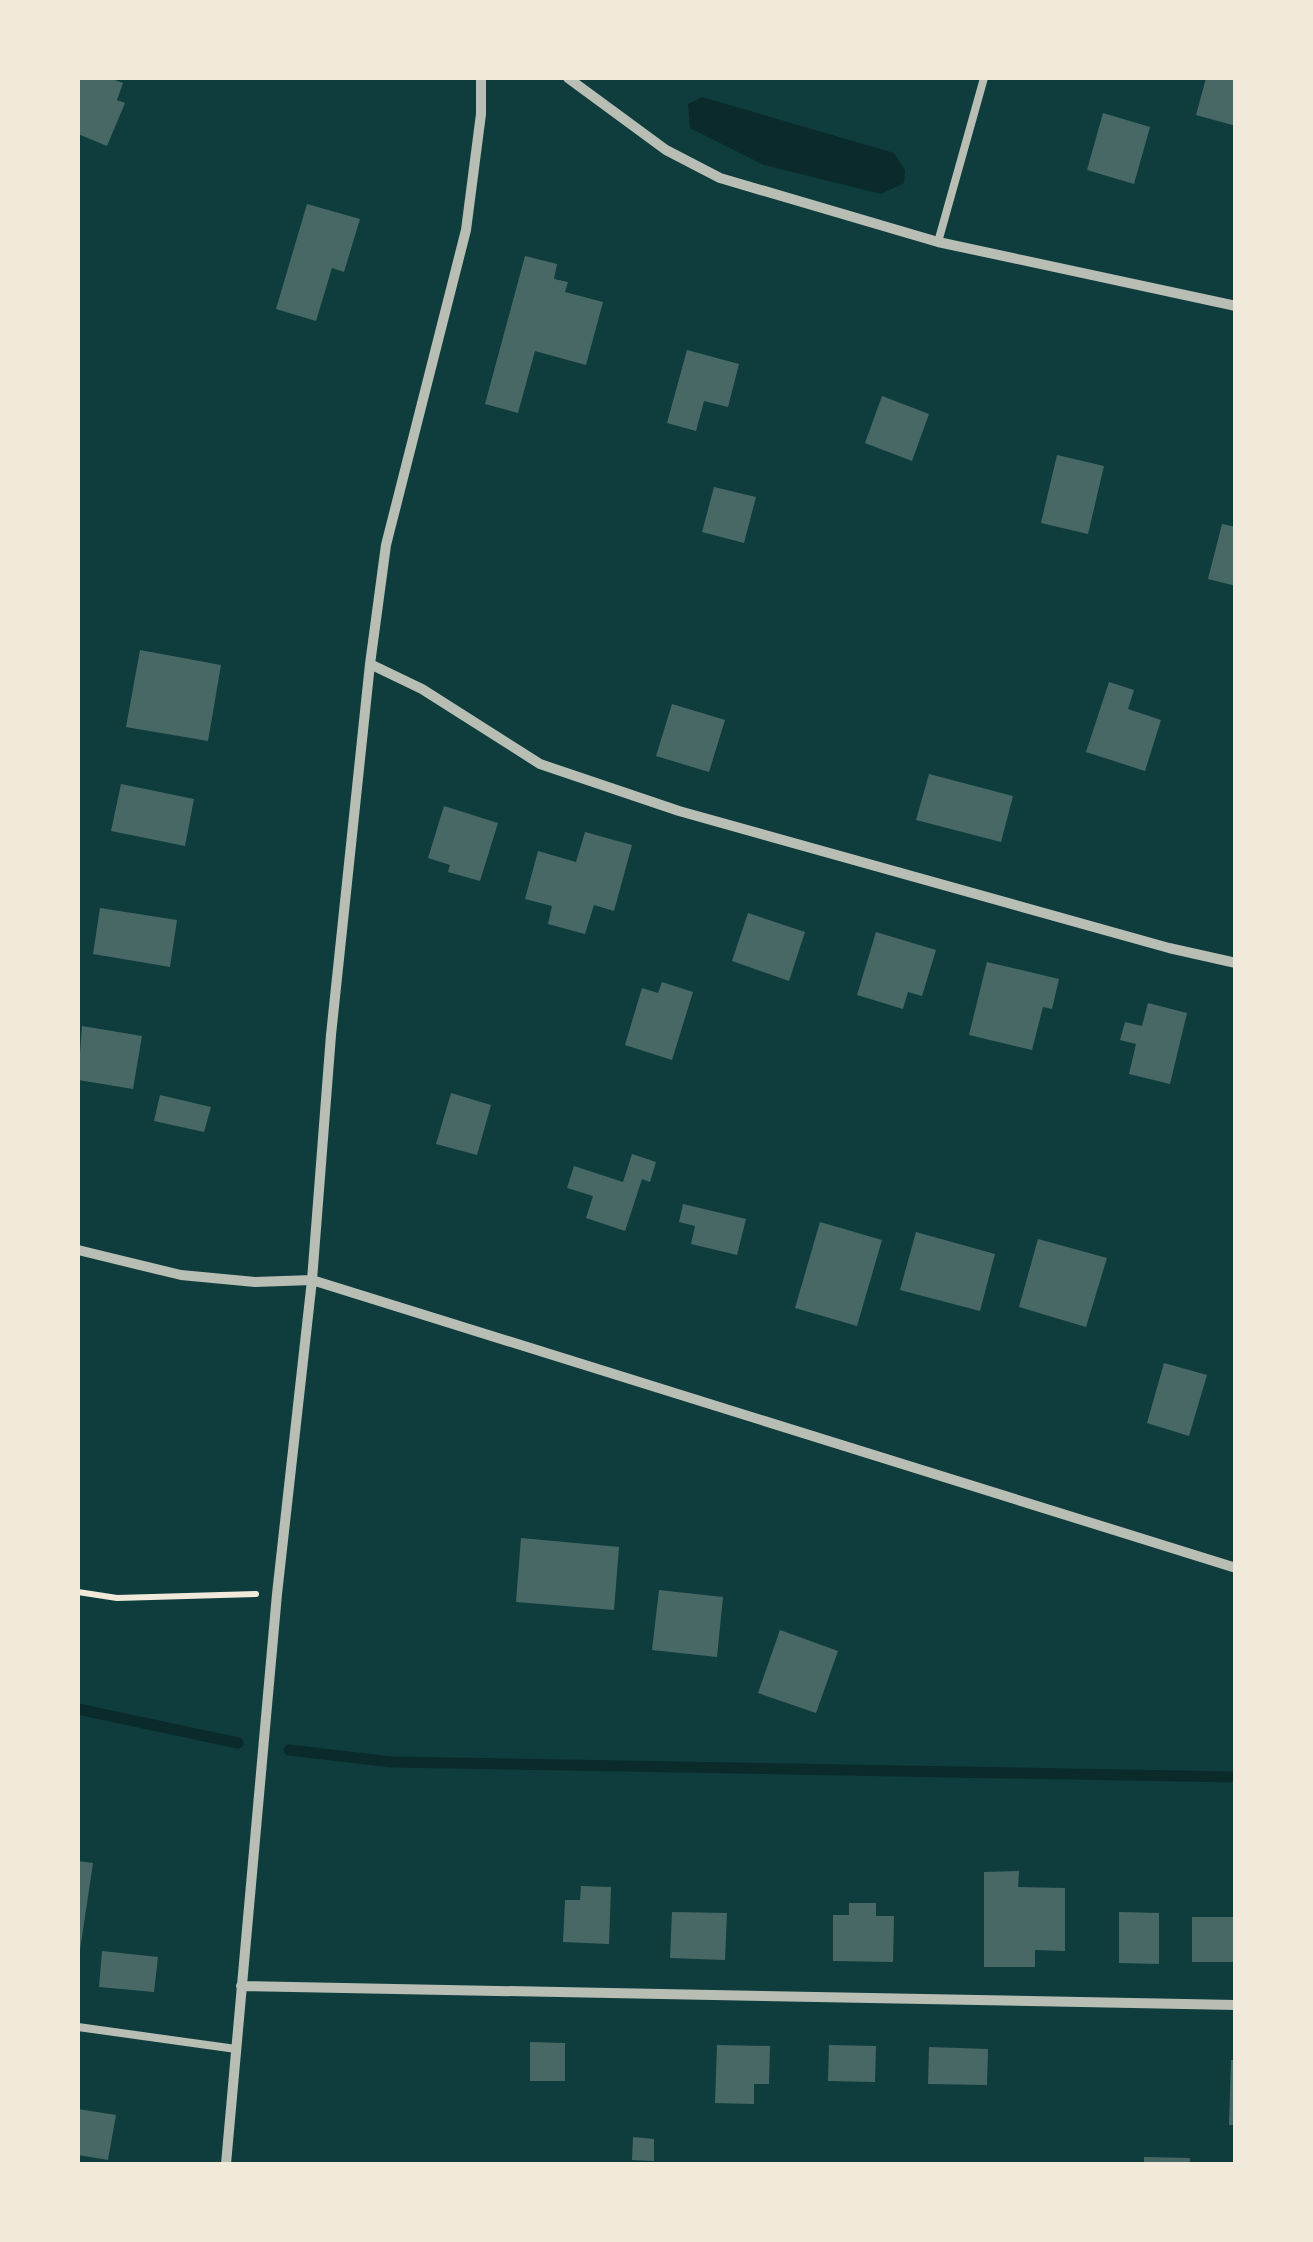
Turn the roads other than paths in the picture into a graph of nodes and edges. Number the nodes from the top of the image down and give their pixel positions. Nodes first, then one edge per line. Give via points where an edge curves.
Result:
1 (481, 78) edge
2 (568, 78) edge
3 (984, 78) edge
4 (938, 242) junction
5 (1236, 306) edge
6 (370, 664) junction
7 (1236, 963) edge
8 (78, 1250) edge
9 (312, 1280) junction
10 (1236, 1568) edge
11 (241, 1986) junction
12 (1236, 2005) edge
13 (78, 2027) edge
14 (236, 2049) junction
15 (226, 2164) edge

1 - 6 street via 466,230 386,545
2 - 4 street via 666,150 720,178
3 - 4 lane
4 - 5 street
6 - 7 street via 540,764 679,812
6 - 9 street
8 - 9 street via 181,1275
9 - 10 street
9 - 11 street
11 - 12 street
11 - 14 street
13 - 14 lane
14 - 15 street

